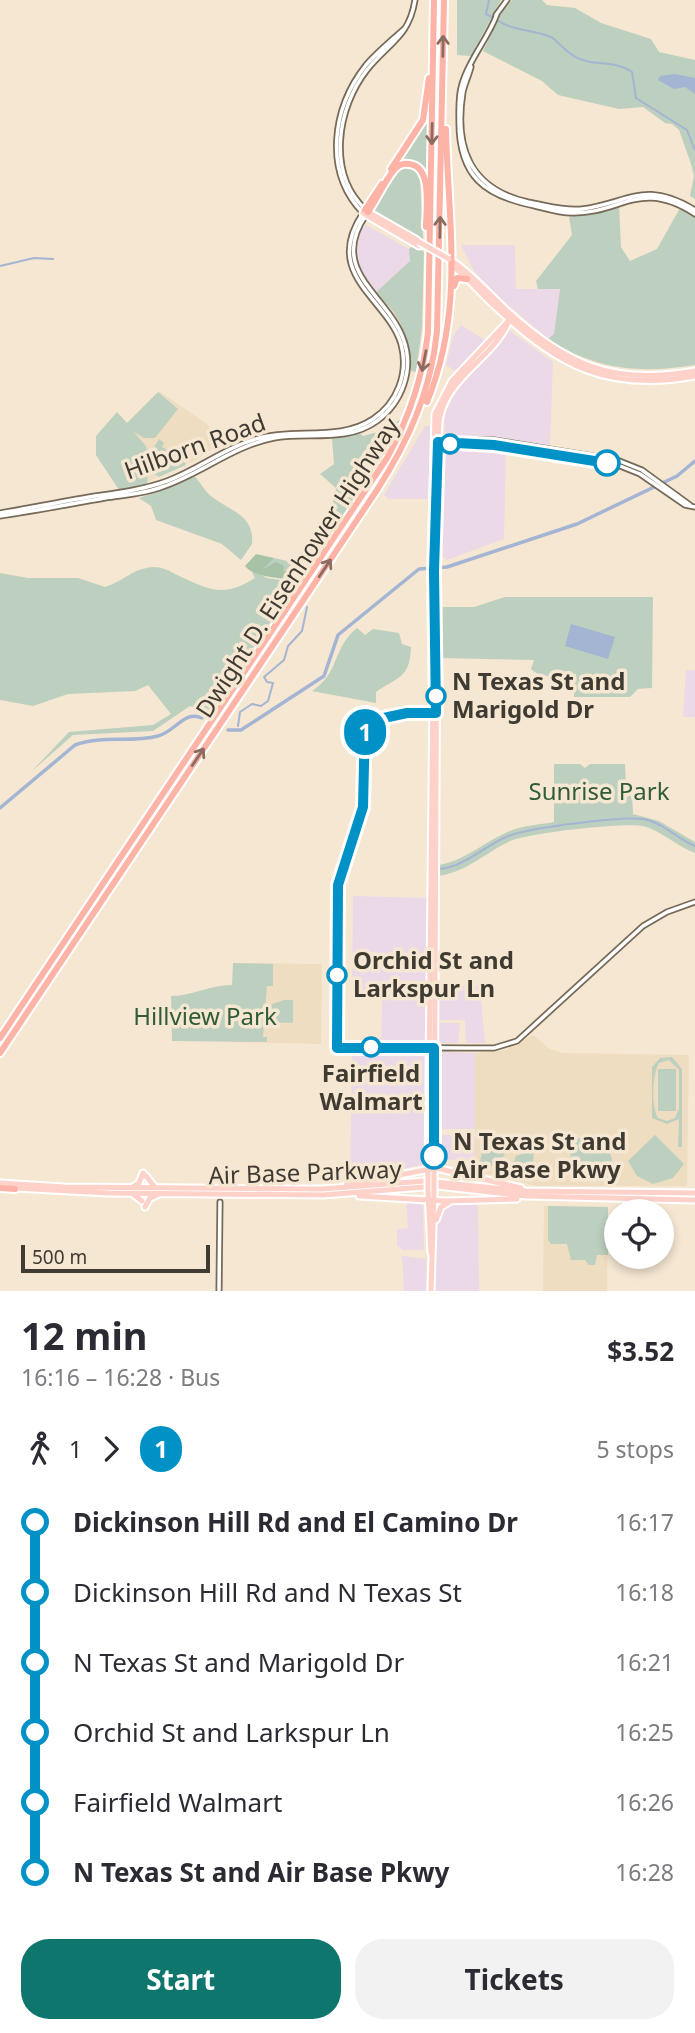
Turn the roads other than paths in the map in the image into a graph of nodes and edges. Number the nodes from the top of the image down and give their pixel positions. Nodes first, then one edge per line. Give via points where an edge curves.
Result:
1 (415, 0) edge
2 (434, 0) edge
3 (444, 0) edge
4 (507, 0) edge
5 (433, 66) junction
6 (442, 92) junction
7 (365, 212) junction
8 (695, 212) edge
9 (430, 256) junction
10 (451, 263) junction
11 (467, 279) junction
12 (511, 318) junction
13 (448, 319) junction
14 (695, 371) edge
15 (695, 376) edge
16 (418, 415) junction
17 (435, 442) junction
18 (692, 506) edge
19 (0, 515) edge
20 (695, 902) edge
21 (0, 1038) edge
22 (431, 1047) junction
23 (337, 1048) dead end
24 (0, 1052) edge
25 (431, 1168) junction
26 (0, 1186) edge
27 (168, 1188) junction
28 (15, 1189) joint
29 (322, 1189) junction
30 (127, 1190) junction
31 (695, 1192) edge
32 (185, 1194) junction
33 (340, 1194) junction
34 (545, 1194) junction
35 (418, 1199) junction
36 (431, 1200) junction
37 (451, 1201) junction
38 (693, 1201) edge
39 (220, 1202) dead end
40 (428, 1214) junction
41 (433, 1230) junction
42 (431, 1253) junction
43 (219, 1291) edge
44 (430, 1291) edge

1 - 7 street via 403,35 363,76 342,126 342,173
2 - 5 highway, Dwight D. Eisenhower Highway
6 -> 3 highway, Dwight D. Eisenhower Highway
4 - 8 street via 471,66 463,99 463,143 472,168 490,187 514,198 566,209 644,194 670,198
5 - 7 highway via 420,126
5 -> 9 highway, Dwight D. Eisenhower Highway
6 - 10 highway
16 -> 6 highway, Dwight D. Eisenhower Highway via 438,331
7 - 9 highway via 396,167 415,165 424,177
7 - 10 main road, bridge
7 - 19 street, Hilborn Road via 352,238 353,267 366,295 393,327 403,358 397,390 381,413 346,430 257,438 178,477 142,489
9 -> 21 highway, Dwight D. Eisenhower Highway via 424,365 392,449
10 - 11 main road
10 - 12 main road
10 - 13 highway
11 - 12 main road
11 - 13 highway via 455,279
12 - 14 main road via 558,352 596,369 646,377
12 - 15 main road via 548,352 595,374 645,382
12 - 17 main road via 447,397
13 - 16 highway via 440,365
24 -> 16 highway, Dwight D. Eisenhower Highway via 377,491
17 - 18 street via 488,440 609,458 634,466
17 - 22 main road
20 - 22 street via 643,926 517,1041 499,1048
22 - 23 street
22 - 25 main road
25 - 29 main road
25 - 34 main road via 450,1168
25 - 36 main road, bridge
26 - 28 highway
26 - 30 main road, Air Base Parkway
27 - 29 main road, Air Base Parkway
27 - 30 main road, Air Base Parkway
27 - 30 main road via 150,1185 144,1175 138,1185
28 - 30 main road, Air Base Parkway
29 - 34 main road, Air Base Parkway via 425,1181
30 - 32 main road, Air Base Parkway
30 - 32 main road via 144,1204 154,1196
31 - 34 main road, Air Base Parkway
32 - 33 main road, Air Base Parkway
33 - 34 main road, Air Base Parkway via 425,1186
33 - 35 main road
34 - 37 main road
34 - 38 main road, Air Base Parkway
35 - 36 main road
35 - 40 main road
36 - 37 main road
36 - 40 main road
36 - 41 main road
37 - 41 main road via 439,1210
39 - 43 street
40 - 42 main road
41 - 42 main road
42 - 44 main road

